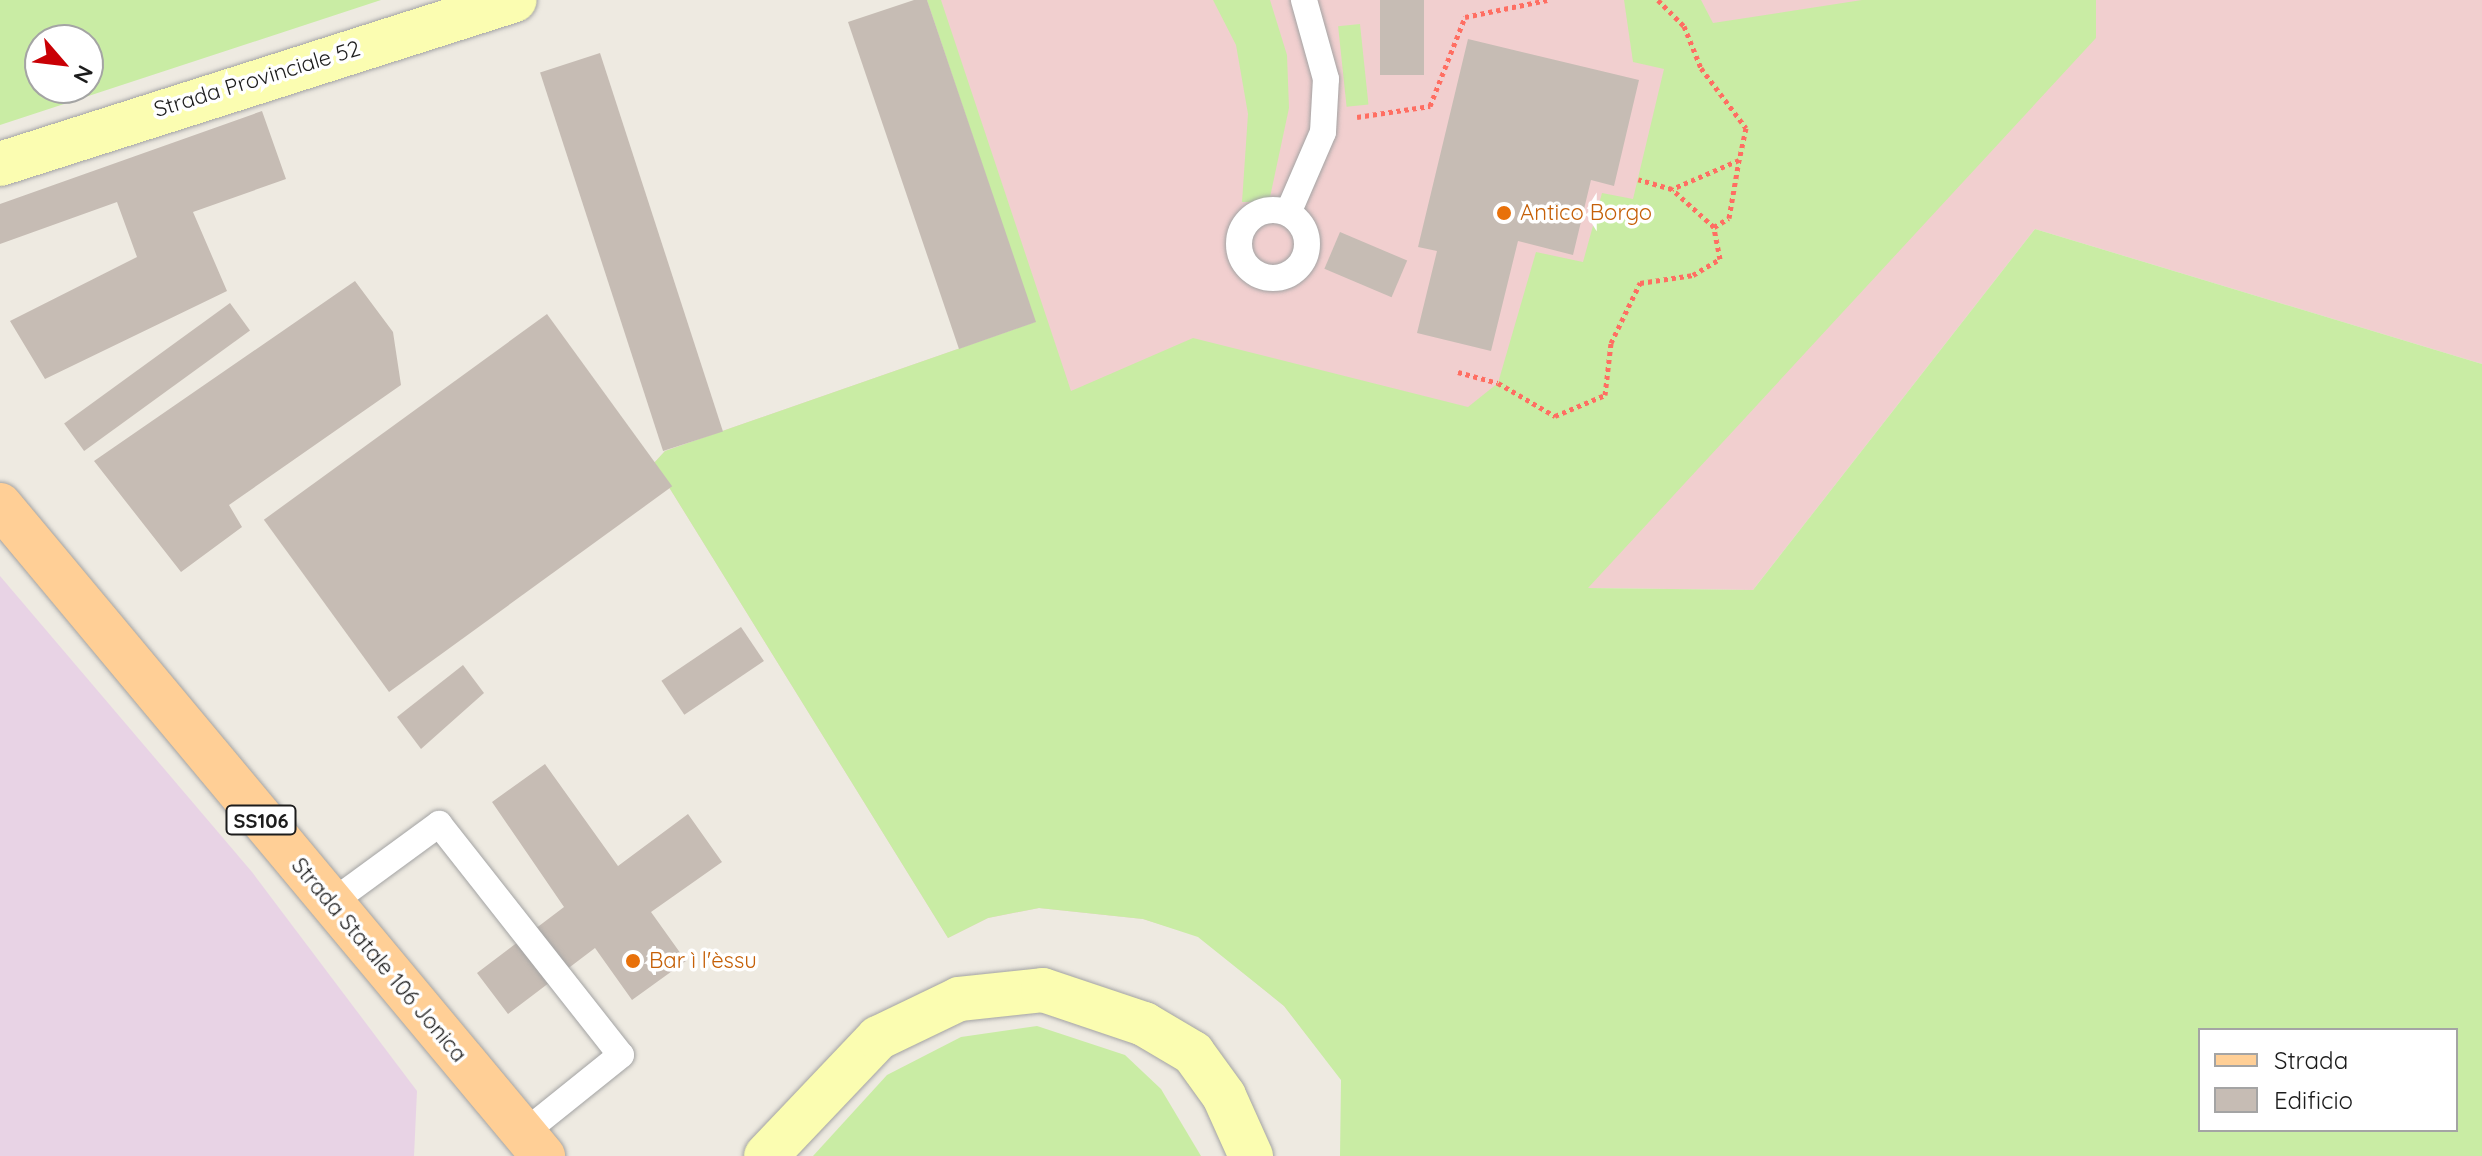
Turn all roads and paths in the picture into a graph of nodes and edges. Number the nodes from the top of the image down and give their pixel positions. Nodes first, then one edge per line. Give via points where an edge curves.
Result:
1 (515, 0) edge
2 (1304, 0) edge
3 (1547, 0) edge
4 (1658, 0) edge
5 (1323, 132) junction
6 (1739, 160) junction
7 (0, 164) edge
8 (1638, 179) dead end
9 (1672, 189) junction
10 (1288, 213) dead end
11 (1714, 227) junction
12 (1458, 372) dead end
13 (0, 505) edge
14 (331, 903) junction
15 (534, 1145) edge
16 (769, 1153) edge
17 (1251, 1156) edge

1 - 7 main road, Strada Provinciale 52
2 - 5 lane via 1326,79
3 - 5 path via 1465,17 1430,106 1349,118
4 - 6 path via 1684,26 1701,68 1746,128
5 - 10 lane
6 - 9 path
6 - 11 path via 1729,218
8 - 9 path
9 - 11 path
11 - 12 path via 1722,243 1710,269 1640,283 1611,343 1610,385 1593,406 1555,416 1538,412 1498,383
13 - 14 main road, Strada Statale 106 Jonica / SS106
14 - 15 main road, Strada Statale 106 Jonica / SS106
14 - 15 lane via 439,824 621,1055
16 - 17 main road via 878,1038 959,999 1043,990 1144,1024 1193,1053 1224,1096

